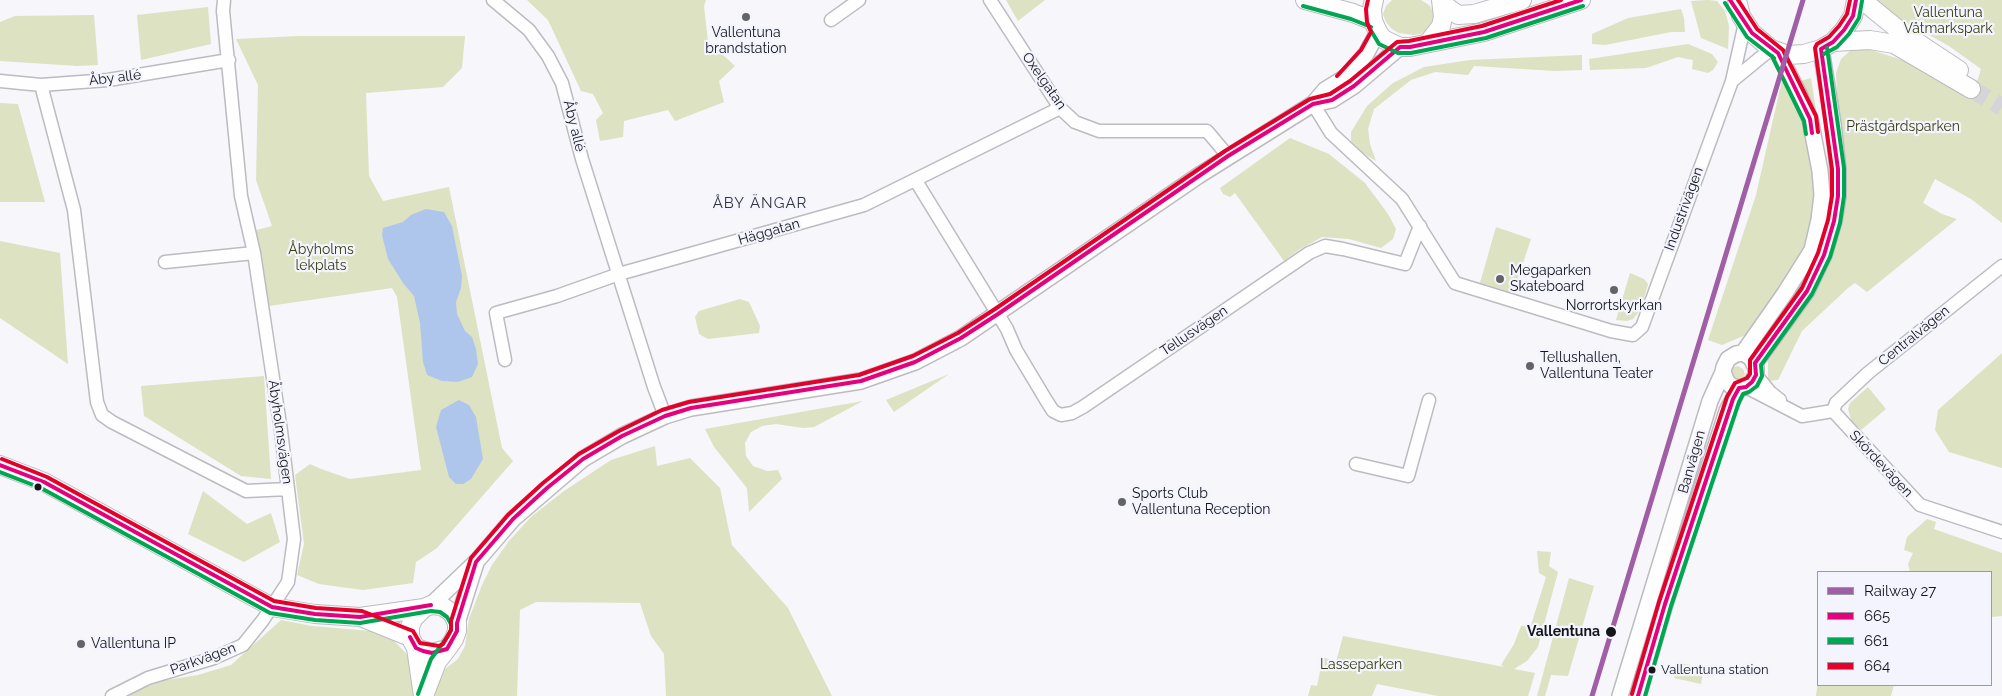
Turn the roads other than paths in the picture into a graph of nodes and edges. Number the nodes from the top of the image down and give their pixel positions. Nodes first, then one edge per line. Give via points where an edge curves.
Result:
1 (224, 0) edge
2 (493, 0) edge
3 (859, 0) edge
4 (990, 0) edge
5 (1305, 0) edge
6 (1374, 0) edge
7 (1522, 0) edge
8 (1582, 0) edge
9 (1730, 0) edge
10 (1856, 0) edge
11 (1862, 0) edge
12 (1442, 2) edge
13 (1741, 13) edge
14 (831, 20) dead end
15 (1375, 26) junction
16 (1428, 43) junction
17 (1827, 46) junction
18 (1400, 47) junction
19 (1775, 51) junction
20 (229, 60) junction
21 (0, 81) edge
22 (1732, 81) junction
23 (41, 85) junction
24 (1313, 104) junction
25 (1060, 108) junction
26 (1228, 156) junction
27 (916, 181) junction
28 (1420, 226) junction
29 (254, 253) junction
30 (165, 262) dead end
31 (2002, 266) edge
32 (619, 274) junction
33 (998, 314) junction
34 (505, 360) dead end
35 (1751, 363) junction
36 (1723, 372) junction
37 (1742, 387) junction
38 (1429, 400) dead end
39 (1793, 411) junction
40 (1834, 411) junction
41 (665, 416) junction
42 (1356, 464) dead end
43 (0, 465) edge
44 (288, 489) junction
45 (2002, 532) edge
46 (476, 562) junction
47 (428, 606) junction
48 (272, 607) junction
49 (360, 617) junction
50 (457, 622) junction
51 (413, 642) junction
52 (447, 649) junction
53 (113, 691) edge
54 (424, 696) edge
55 (1620, 696) edge
56 (1638, 696) edge

1 - 20 street, Åbyholmsvägen
2 - 32 street, Åby allé via 529,30 562,83 582,159
3 - 14 street
4 - 25 street, Oxelgatan
5 - 15 main road via 1353,13
6 - 15 main road
7 - 12 main road via 1474,14 1458,15
8 - 16 main road via 1484,32
9 - 13 main road
10 - 17 main road via 1853,16
11 - 17 main road via 1973,84 1894,44 1870,40
12 - 16 main road via 1441,26
13 - 19 main road via 1752,33
13 - 22 street, Industrivägen
15 - 18 main road via 1384,39
15 - 24 street via 1366,54 1346,77 1325,90
16 - 18 main road
17 - 19 main road via 1804,54 1788,55
17 - 35 street, Banvägen via 1838,169 1834,221 1824,255 1807,290
18 - 24 street via 1354,86 1332,100
19 - 22 street
19 - 35 street, Banvägen via 1810,119 1822,196 1812,250 1785,293
20 - 23 street, Åby allé via 108,80
20 - 29 street, Åbyholmsvägen via 241,196
21 - 23 street, Åby allé
22 - 28 street, Industrivägen via 1642,327 1633,335 1611,332 1455,283
23 - 44 street via 74,210 97,402 102,415 246,491
24 - 26 street
24 - 28 street via 1331,133 1402,199
25 - 26 street, Oxelgatan via 1075,122 1099,131 1207,131
25 - 27 street, Häggatan
26 - 33 street
27 - 32 street, Häggatan via 864,205
27 - 33 street
28 - 33 street, Tellusvägen via 1405,264 1343,248 1325,246 1309,253 1072,413 1053,411
29 - 30 street
29 - 44 street, Åbyholmsvägen
31 - 40 street, Centralvägen via 1868,373 1836,403
32 - 34 street via 496,313
32 - 41 street, Åby allé
33 - 41 street via 914,362 861,381 727,401
35 - 36 street, Banvägen via 1736,354 1728,359
35 - 37 street, Banvägen via 1752,382
35 - 39 street via 1770,392
36 - 37 street via 1731,386
36 - 55 street, Banvägen via 1710,401
37 - 39 street
37 - 56 street, Banvägen via 1728,411
38 - 42 street via 1408,476
39 - 40 street via 1802,416
40 - 45 street, Skördevägen via 1920,505
41 - 46 street via 583,459 513,519
43 - 48 main road via 44,482
44 - 48 street, Åbyholmsvägen via 294,539 288,582
46 - 47 street
46 - 50 street
47 - 49 main road
47 - 50 main road via 442,606 452,613
47 - 51 main road via 412,620
48 - 49 main road
48 - 53 street, Parkvägen via 242,645 214,658
49 - 51 main road
50 - 52 main road via 454,640
51 - 52 main road via 432,653
51 - 54 main road
52 - 54 main road via 437,662

